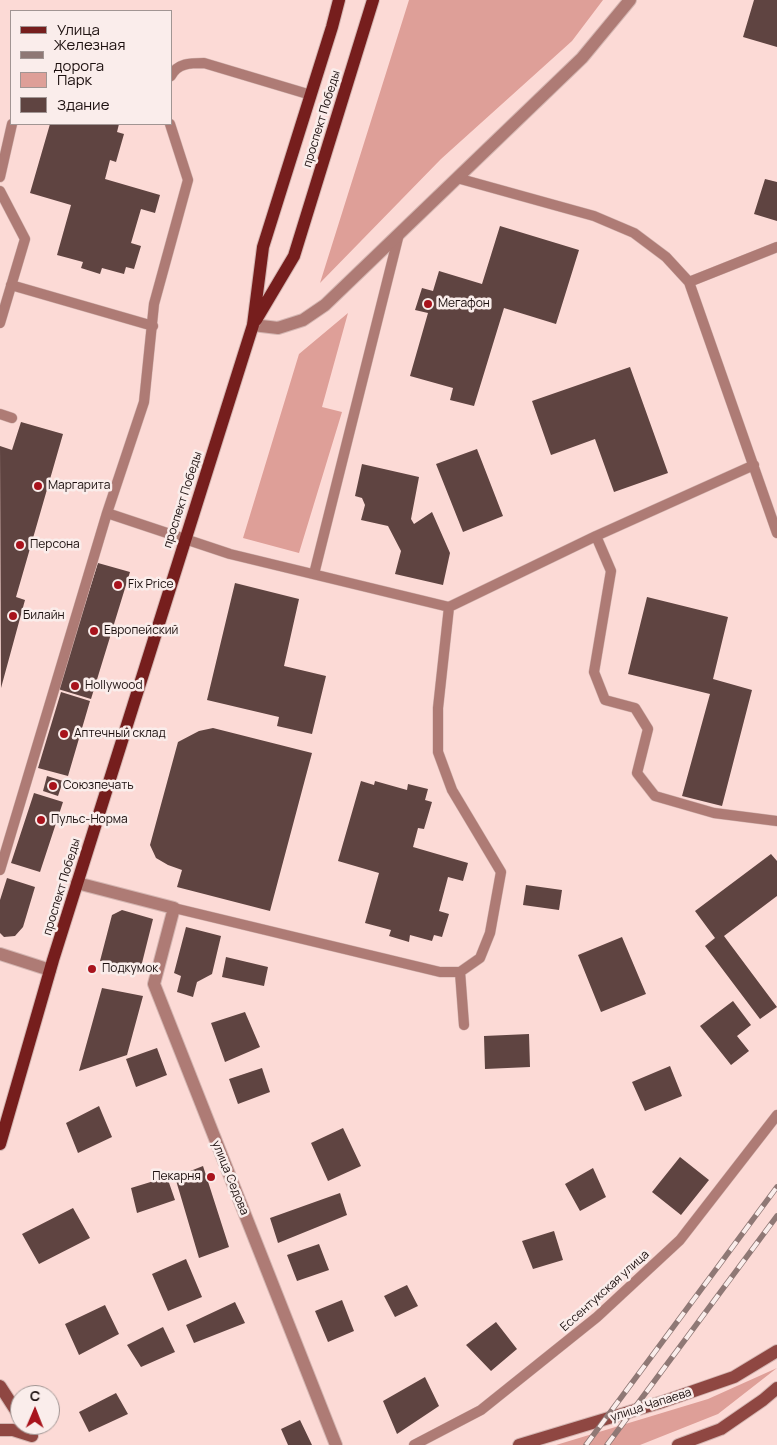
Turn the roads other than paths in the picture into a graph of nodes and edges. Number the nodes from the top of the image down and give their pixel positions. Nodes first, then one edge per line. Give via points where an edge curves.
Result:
1 (339, 0) edge
2 (373, 0) edge
3 (630, 0) edge
4 (172, 74) edge
5 (311, 95) junction
6 (12, 125) edge
7 (170, 125) edge
8 (0, 177) edge
9 (458, 178) junction
10 (0, 191) edge
11 (399, 234) junction
12 (777, 248) edge
13 (689, 282) junction
14 (11, 285) junction
15 (0, 323) edge
16 (253, 325) junction
17 (153, 326) junction
18 (0, 414) edge
19 (12, 418) dead end
20 (754, 465) junction
21 (107, 514) junction
22 (777, 533) edge
23 (596, 536) junction
24 (185, 539) junction
25 (314, 574) junction
26 (449, 607) junction
27 (777, 821) edge
28 (0, 870) edge
29 (78, 884) junction
30 (174, 908) junction
31 (0, 954) edge
32 (50, 970) junction
33 (460, 972) junction
34 (464, 1025) dead end
35 (777, 1115) edge
36 (0, 1144) edge
37 (777, 1351) edge
38 (0, 1386) edge
39 (777, 1388) edge
40 (10, 1402) edge
41 (0, 1430) edge
42 (35, 1441) edge
43 (336, 1445) edge
44 (414, 1445) edge
45 (519, 1445) edge
46 (678, 1445) edge

1 - 5 main road, проспект Победы
2 - 16 main road, проспект Победы via 294,256
3 - 9 street via 582,58
4 - 5 lane via 186,63 204,63
5 - 16 main road, проспект Победы via 263,247
6 - 8 lane
7 - 17 lane via 188,180 154,304
9 - 11 street
9 - 13 lane via 594,216 634,233 666,256
10 - 14 lane via 25,239
11 - 16 street via 326,305 303,320 278,328
11 - 25 lane
12 - 13 lane
13 - 20 lane
14 - 15 lane
14 - 17 lane
16 - 24 main road, проспект Победы
17 - 21 lane via 144,402
18 - 19 lane
20 - 22 lane
20 - 23 lane
21 - 24 lane
21 - 28 lane
23 - 26 lane
23 - 27 lane via 611,571 594,672 605,700 635,708 648,729 637,772 655,796 714,813
24 - 25 lane via 230,554
24 - 29 main road, проспект Победы
25 - 26 lane
26 - 33 lane via 438,708 438,752 452,790 501,872 490,933 480,958
29 - 30 street
29 - 32 main road, проспект Победы
30 - 33 lane via 440,972
30 - 43 street, улица Седова via 154,984
31 - 32 street
32 - 36 main road, проспект Победы
33 - 34 lane
35 - 44 lane, Ессентукская улица via 680,1240 597,1317 481,1410
37 - 45 main road, улица Чапаева via 734,1377
38 - 40 main road
39 - 46 main road via 721,1429
41 - 42 main road via 13,1430

